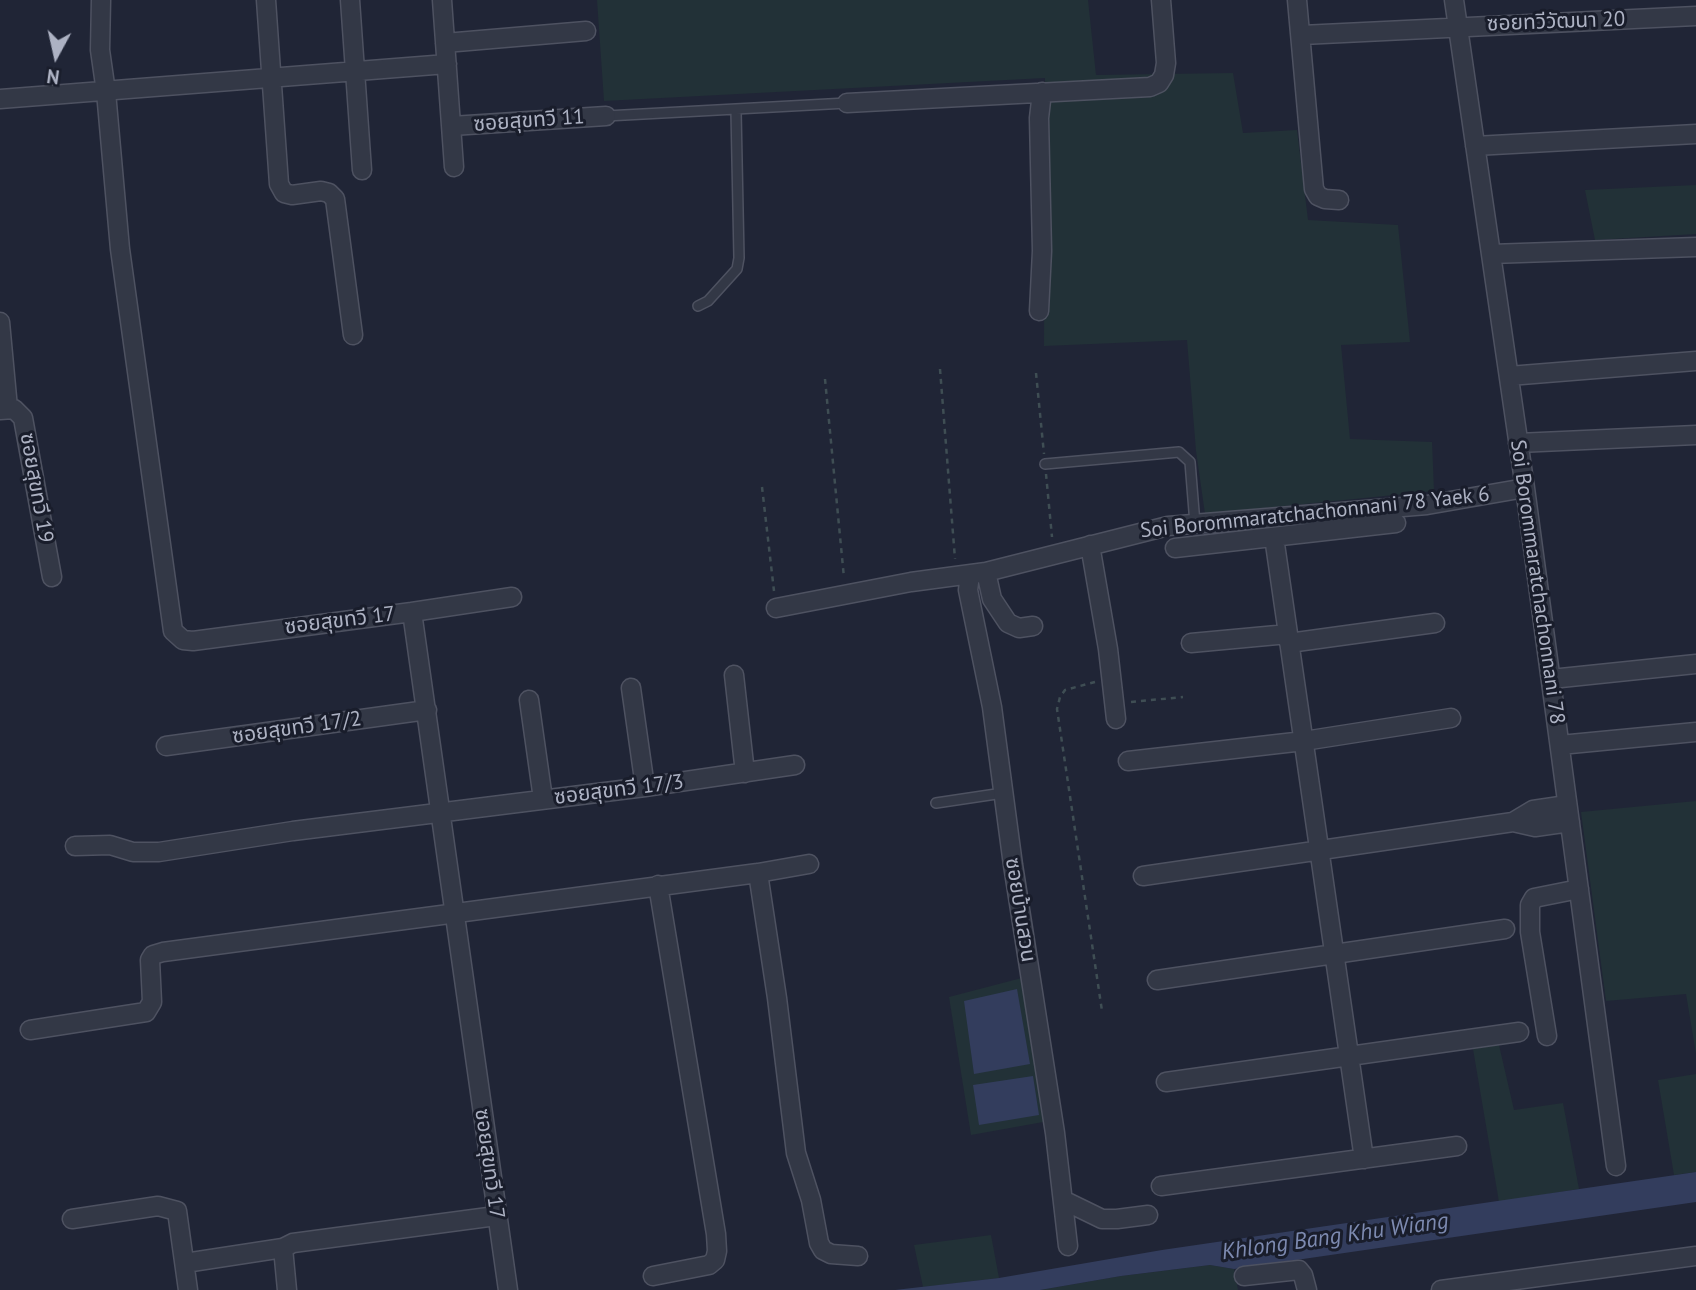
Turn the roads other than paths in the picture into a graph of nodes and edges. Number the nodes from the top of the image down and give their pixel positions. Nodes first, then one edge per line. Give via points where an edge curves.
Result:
1 (101, 0) edge
2 (266, 0) edge
3 (350, 0) edge
4 (442, 0) edge
5 (1161, 0) edge
6 (1297, 0) edge
7 (1454, 0) edge
8 (1696, 16) edge
9 (1457, 26) junction
10 (586, 31) dead end
11 (1302, 35) junction
12 (445, 43) junction
13 (447, 64) junction
14 (354, 72) junction
15 (272, 79) junction
16 (106, 92) junction
17 (1042, 92) junction
18 (0, 99) edge
19 (847, 103) joint
20 (736, 111) junction
21 (606, 116) joint
22 (452, 126) junction
23 (1696, 134) edge
24 (1475, 146) junction
25 (454, 167) dead end
26 (362, 170) dead end
27 (1339, 200) dead end
28 (1696, 247) edge
29 (1491, 254) junction
30 (698, 306) dead end
31 (1039, 311) dead end
32 (0, 322) edge
33 (353, 335) dead end
34 (1696, 361) edge
35 (1509, 376) junction
36 (4, 409) edge
37 (1696, 435) edge
38 (1518, 443) junction
39 (1045, 464) dead end
40 (1525, 488) junction
41 (1396, 523) dead end
42 (1195, 524) junction
43 (1274, 537) junction
44 (1090, 545) junction
45 (1175, 548) dead end
46 (970, 574) junction
47 (52, 577) dead end
48 (512, 597) dead end
49 (776, 608) road end
50 (412, 612) junction
51 (1435, 623) dead end
52 (1033, 626) dead end
53 (1289, 638) junction
54 (1191, 643) dead end
55 (1696, 664) edge
56 (734, 675) dead end
57 (1551, 679) junction
58 (631, 688) dead end
59 (529, 699) dead end
60 (427, 710) junction
61 (1115, 712) road end
62 (1451, 718) dead end
63 (1696, 732) edge
64 (1304, 741) junction
65 (1560, 745) junction
66 (166, 746) dead end
67 (1128, 761) dead end
68 (795, 765) dead end
69 (745, 773) junction
70 (645, 787) junction
71 (1003, 793) junction
72 (543, 799) junction
73 (936, 803) dead end
74 (442, 812) junction
75 (1569, 813) junction
76 (75, 846) dead end
77 (1320, 851) junction
78 (809, 864) dead end
79 (758, 873) junction
80 (1143, 876) dead end
81 (658, 885) junction
82 (1579, 889) junction
83 (455, 912) junction
84 (1505, 929) dead end
85 (1334, 954) junction
86 (1157, 980) dead end
87 (30, 1030) dead end
88 (1519, 1032) dead end
89 (1547, 1036) dead end
90 (1349, 1056) junction
91 (1166, 1082) dead end
92 (1457, 1146) dead end
93 (1364, 1159) junction
94 (1616, 1166) dead end
95 (1161, 1186) dead end
96 (1063, 1200) junction
97 (1148, 1215) dead end
98 (496, 1216) junction
99 (72, 1219) dead end
100 (1068, 1246) dead end
101 (283, 1248) junction
102 (858, 1256) dead end
103 (1696, 1256) edge
104 (185, 1263) junction
105 (653, 1276) dead end
106 (1244, 1276) dead end
107 (1539, 1283) edge
108 (188, 1290) edge
109 (287, 1290) edge
110 (508, 1290) edge
111 (1307, 1290) edge
112 (1441, 1290) edge

1 - 16 street via 100,50
2 - 15 street
3 - 14 street
4 - 12 street, ซอยสุขทวี 11
5 - 17 street via 1166,63 1159,83
6 - 11 street
7 - 9 street, Soi Borommaratchachonnani 78
8 - 9 street, ซอยทวีวัฒนา 20
9 - 11 street, ซอยทวีวัฒนา 20
9 - 24 street, Soi Borommaratchachonnani 78
10 - 12 street
11 - 27 street via 1314,188 1318,196
12 - 13 street, ซอยสุขทวี 11
13 - 14 street
13 - 22 street, ซอยสุขทวี 11
14 - 15 street
14 - 26 street
15 - 16 street
15 - 33 street via 279,184 284,193 321,191 335,199
16 - 18 street
16 - 50 street, ซอยสุขทวี 17 via 120,249 173,631 183,640 193,641
17 - 19 street
17 - 31 street
19 - 20 lane
20 - 21 lane
20 - 30 lane via 737,269
21 - 22 street, ซอยสุขทวี 11
22 - 25 street, ซอยสุขทวี 11
23 - 24 street
24 - 29 street, Soi Borommaratchachonnani 78
28 - 29 street
29 - 35 street, Soi Borommaratchachonnani 78
32 - 36 street, ซอยสุขทวี 19
34 - 35 street
35 - 38 street, Soi Borommaratchachonnani 78
36 - 47 street, ซอยสุขทวี 19 via 14,409 23,418
37 - 38 street
38 - 40 street, Soi Borommaratchachonnani 78
39 - 42 lane via 1180,453 1190,462
40 - 42 street, Soi Borommaratchachonnani 78 Yaek 6 via 1427,505
40 - 57 street, Soi Borommaratchachonnani 78
41 - 43 street
42 - 44 street, Soi Borommaratchachonnani 78 Yaek 6 via 1144,530
43 - 45 street
43 - 53 street
44 - 46 street, Soi Borommaratchachonnani 78 Yaek 6
44 - 61 street
46 - 49 street, Soi Borommaratchachonnani 78 Yaek 6
46 - 52 street via 1008,623 1019,628
46 - 71 street, ซอยบ้านสวน via 968,590 992,707
48 - 50 street
50 - 60 street, ซอยสุขทวี 17
51 - 53 street
53 - 54 street
53 - 64 street
55 - 57 street
56 - 69 street
57 - 65 street, Soi Borommaratchachonnani 78
58 - 70 street
59 - 72 street
60 - 66 street, ซอยสุขทวี 17/2
60 - 74 street, ซอยสุขทวี 17
62 - 64 street
63 - 65 street
64 - 67 street
64 - 77 street
65 - 75 street, Soi Borommaratchachonnani 78
68 - 69 street, ซอยสุขทวี 17/3
69 - 70 street, ซอยสุขทวี 17/3
70 - 72 street, ซอยสุขทวี 17/3
71 - 73 lane
71 - 96 street, ซอยบ้านสวน
72 - 74 street, ซอยสุขทวี 17/3
74 - 76 street, ซอยสุขทวี 17/3 via 159,852
74 - 83 street, ซอยสุขทวี 17
75 - 77 street via 1533,810 1513,822
75 - 82 street, Soi Borommaratchachonnani 78
77 - 80 street
77 - 85 street
78 - 79 street
79 - 81 street
79 - 102 street via 796,1153 819,1242 831,1254
81 - 83 street
81 - 105 street via 717,1251 709,1265
82 - 89 street via 1534,898 1530,905
82 - 94 street, Soi Borommaratchachonnani 78
83 - 87 street via 163,952 150,960 152,1002 146,1012
83 - 98 street, ซอยสุขทวี 17
84 - 85 street
85 - 86 street
85 - 90 street
88 - 90 street
90 - 91 street
90 - 93 street
92 - 93 street
93 - 95 street
96 - 97 street via 1102,1219
96 - 100 street, ซอยบ้านสวน
98 - 101 street
98 - 110 street, ซอยสุขทวี 17
99 - 104 street via 158,1206 177,1211
101 - 104 street
101 - 109 street
103 - 107 street
104 - 108 street
106 - 111 street via 1299,1270
107 - 112 street

